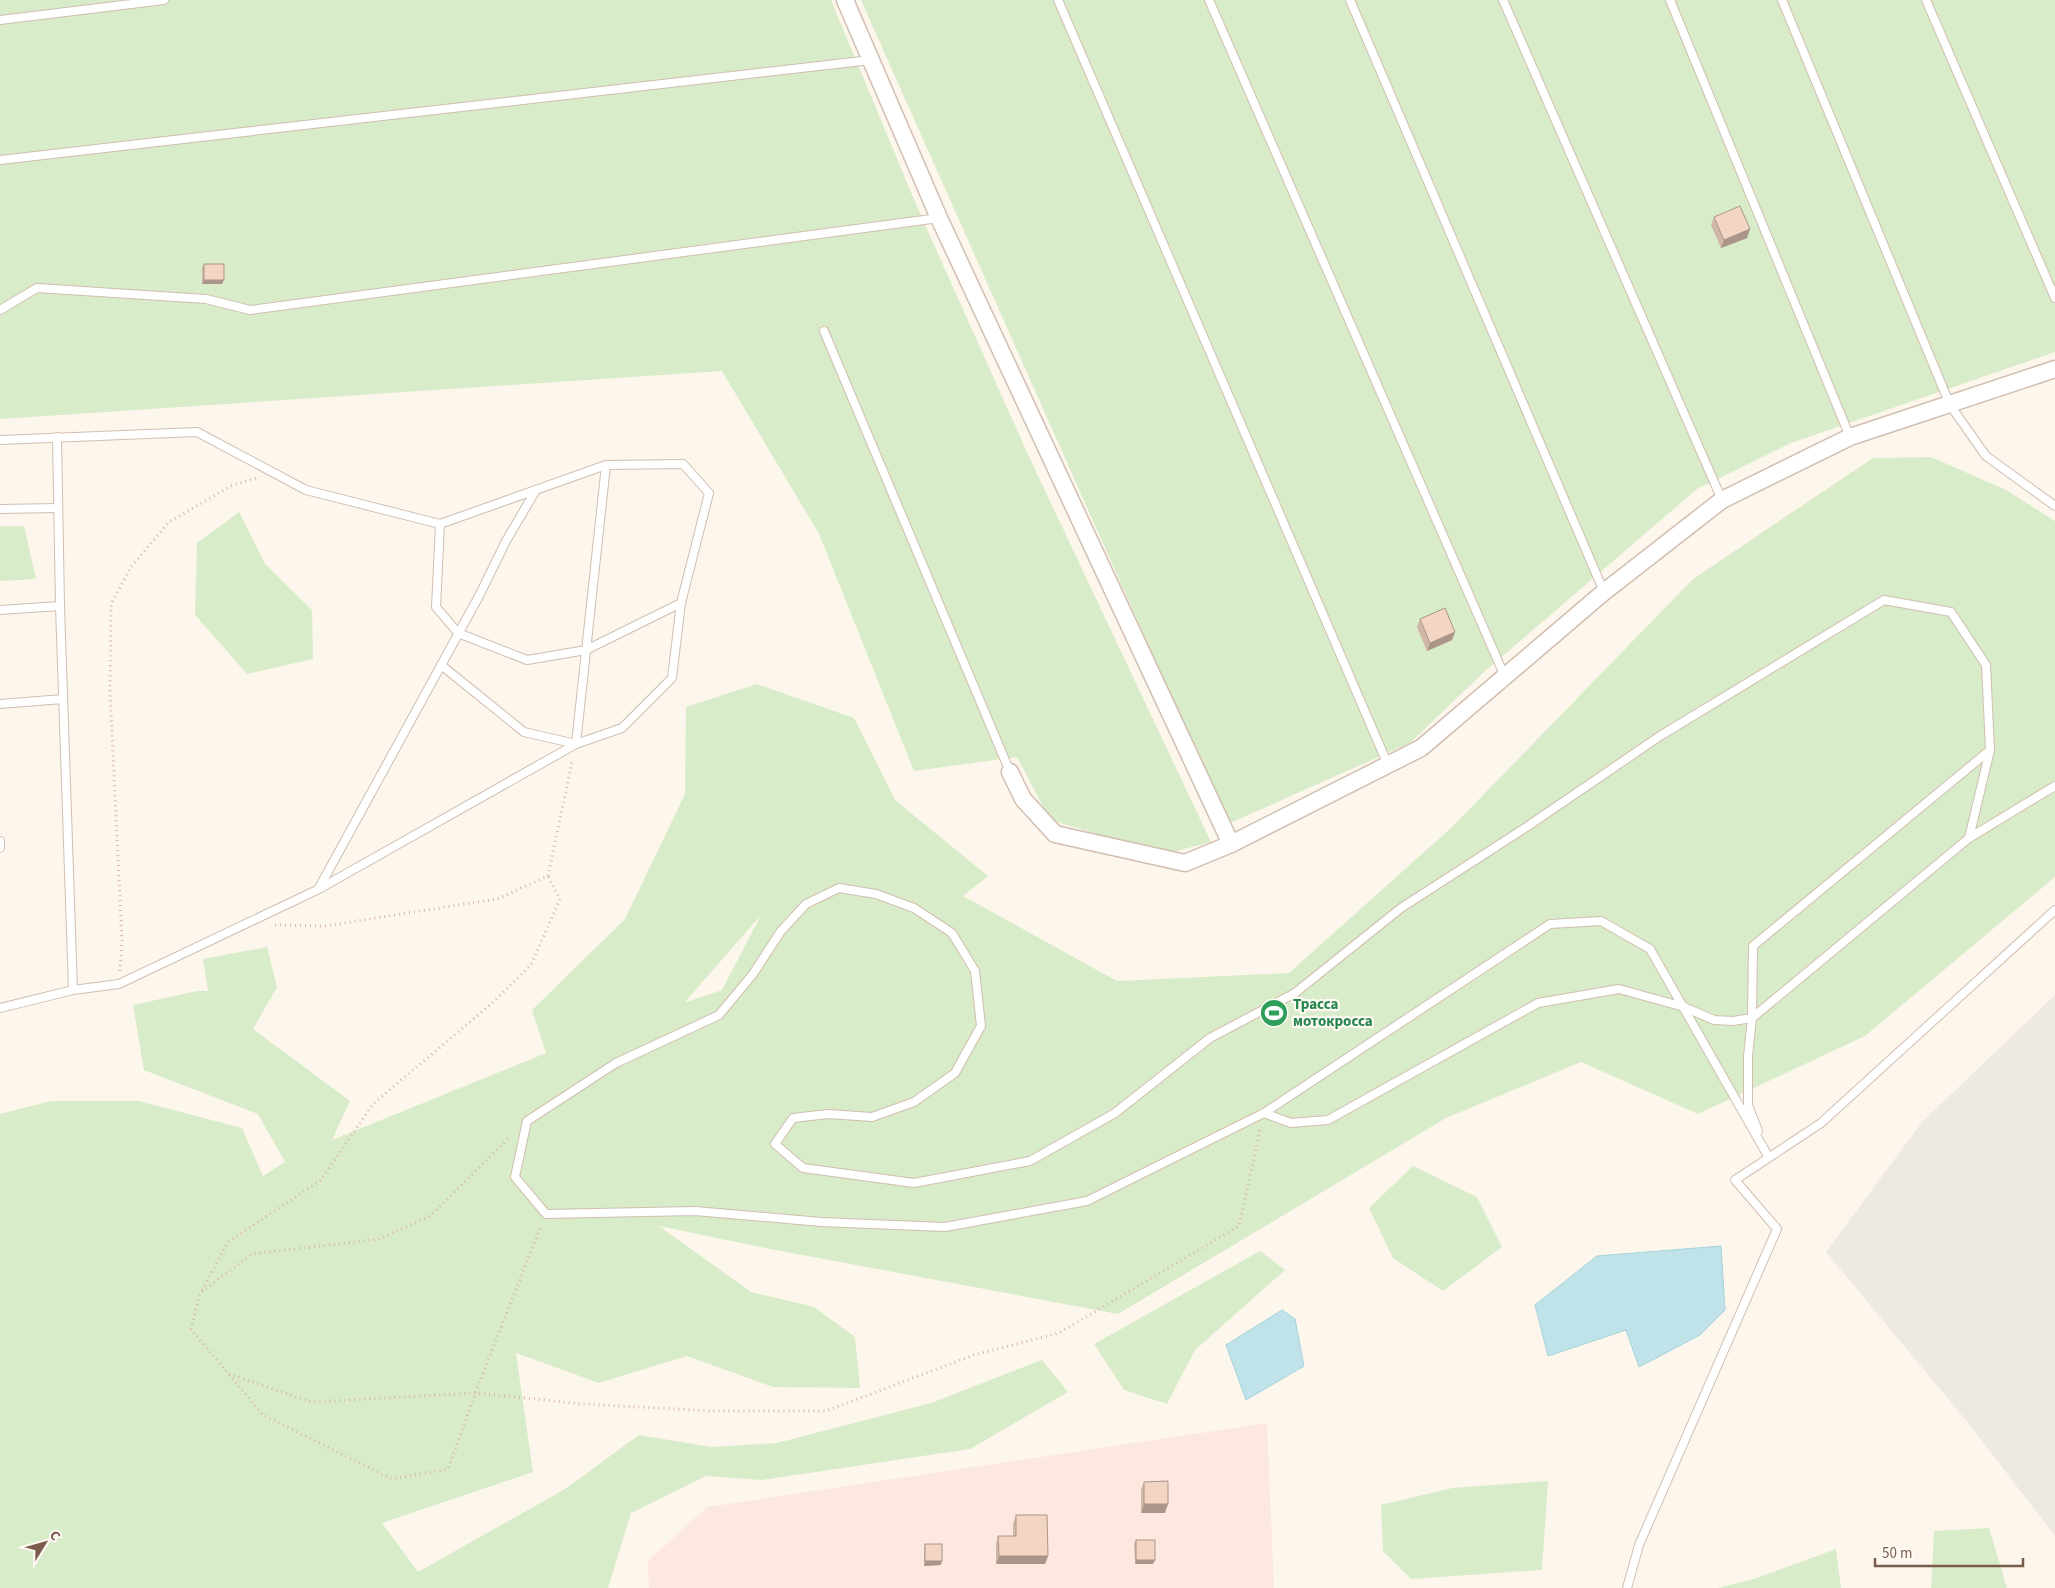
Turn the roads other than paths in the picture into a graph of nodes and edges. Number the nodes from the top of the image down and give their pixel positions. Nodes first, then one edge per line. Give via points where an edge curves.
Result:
1 (164, 0) edge
2 (845, 0) edge
3 (1058, 0) edge
4 (1210, 0) edge
5 (1350, 0) edge
6 (1503, 0) edge
7 (1670, 0) edge
8 (1782, 0) edge
9 (1926, 0) edge
10 (0, 20) edge
11 (871, 60) junction
12 (0, 160) edge
13 (939, 218) junction
14 (2055, 298) edge
15 (0, 310) edge
16 (824, 331) dead end
17 (2055, 369) edge
18 (1950, 405) junction
19 (57, 437) junction
20 (1850, 437) junction
21 (0, 440) edge
22 (606, 465) junction
23 (536, 490) junction
24 (1722, 500) junction
25 (2055, 506) edge
26 (58, 508) junction
27 (0, 509) edge
28 (440, 524) junction
29 (1604, 592) junction
30 (681, 604) junction
31 (60, 606) junction
32 (0, 610) edge
33 (458, 633) junction
34 (586, 650) junction
35 (441, 665) junction
36 (1505, 677) junction
37 (63, 699) junction
38 (0, 704) edge
39 (576, 744) junction
40 (1990, 750) junction
41 (1388, 765) junction
42 (1010, 772) joint
43 (2055, 786) edge
44 (1969, 838) junction
45 (0, 841) edge
46 (1231, 844) junction
47 (0, 848) edge
48 (319, 889) junction
49 (2055, 910) edge
50 (73, 990) junction
51 (1684, 1007) junction
52 (0, 1008) edge
53 (1752, 1018) junction
54 (1264, 1113) junction
55 (1768, 1156) junction
56 (1627, 1588) edge

1 - 10 lane
2 - 11 street
3 - 41 lane
4 - 36 lane
5 - 29 lane
6 - 24 lane
7 - 20 lane
8 - 18 lane
9 - 14 lane
11 - 12 lane
11 - 13 street
13 - 15 lane via 250,310 206,298 37,288
13 - 46 street
16 - 42 lane
17 - 18 street
18 - 20 street
18 - 25 lane via 1986,456
19 - 21 lane
19 - 26 lane
19 - 28 lane via 197,432 306,490
20 - 24 street
22 - 23 lane
22 - 30 lane via 683,464 709,493
22 - 34 lane
23 - 28 lane
23 - 33 lane
24 - 29 street
26 - 27 lane
26 - 31 lane
28 - 33 lane via 436,607
29 - 36 street
30 - 34 lane
30 - 39 lane via 672,678 622,728
31 - 32 lane
31 - 37 lane
33 - 34 lane via 526,660
33 - 35 lane
34 - 39 lane
35 - 39 lane via 524,732
35 - 48 lane
36 - 41 street via 1421,748
37 - 38 lane
37 - 50 lane
39 - 48 lane
40 - 44 lane
40 - 53 lane via 1753,946
40 - 54 lane via 1986,665 1951,612 1884,600 1660,736 1400,908 1295,992 1210,1038 1115,1112 1030,1161 914,1183 803,1168 775,1144 793,1118 828,1114 872,1117 914,1102 955,1073 981,1026 975,972 952,933 914,908 876,894 839,888 806,904 799,911 719,1015 616,1063 527,1121 514,1177 546,1214 695,1211 821,1222 945,1227 1086,1201
41 - 46 street
42 - 46 street via 1022,799 1055,834 1185,863
43 - 44 lane
44 - 53 lane
45 - 47 lane
48 - 50 lane via 119,984
49 - 55 lane via 1821,1123
50 - 52 lane
51 - 53 lane via 1714,1020
51 - 54 lane via 1619,988 1538,1003 1328,1120 1291,1123
51 - 54 lane via 1650,948 1601,921 1550,924
51 - 55 lane
53 - 55 lane via 1748,1105
55 - 56 lane via 1735,1180 1777,1229 1639,1545

